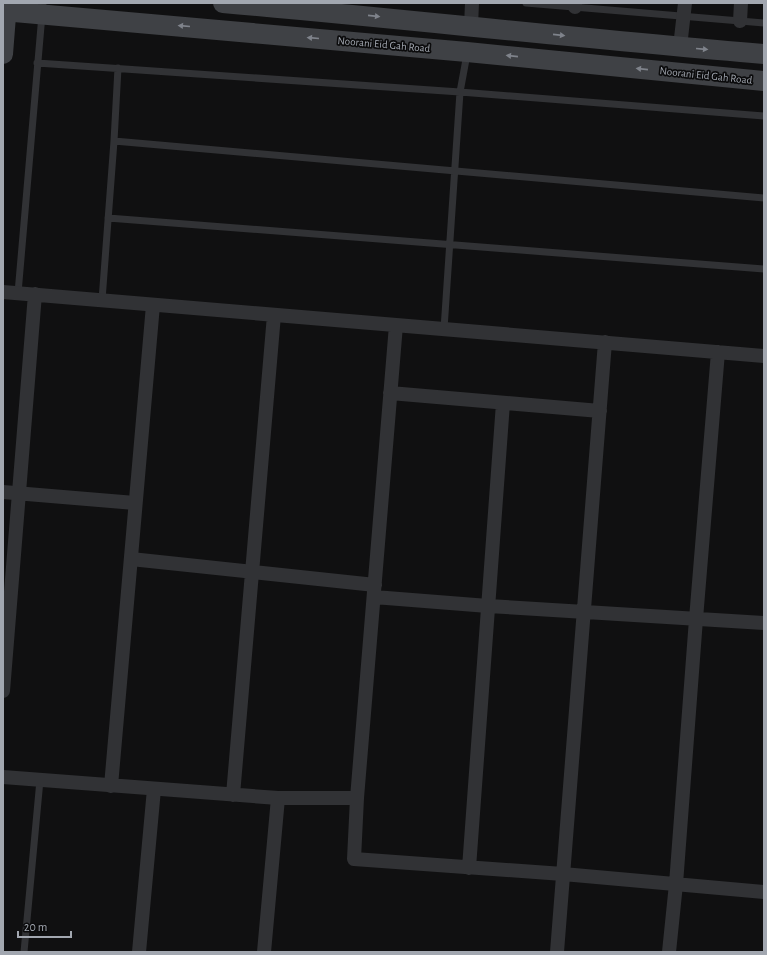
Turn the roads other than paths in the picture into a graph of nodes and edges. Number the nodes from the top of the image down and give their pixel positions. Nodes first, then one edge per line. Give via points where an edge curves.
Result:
1 (223, 3) edge
2 (472, 3) edge
3 (526, 3) edge
4 (741, 3) edge
5 (575, 5) edge
6 (5, 8) edge
7 (43, 8) edge
8 (354, 9) edge
9 (684, 10) edge
10 (740, 21) junction
11 (764, 23) edge
12 (470, 26) junction
13 (680, 47) junction
14 (467, 52) junction
15 (3, 54) edge
16 (764, 54) edge
17 (38, 63) junction
18 (118, 68) junction
19 (764, 81) edge
20 (460, 92) junction
21 (764, 116) edge
22 (114, 141) junction
23 (455, 170) junction
24 (764, 198) edge
25 (108, 218) junction
26 (450, 245) junction
27 (764, 269) edge
28 (3, 292) edge
29 (18, 293) junction
30 (35, 294) junction
31 (102, 300) junction
32 (153, 304) junction
33 (274, 315) junction
34 (396, 325) junction
35 (444, 329) junction
36 (605, 342) junction
37 (718, 352) junction
38 (764, 353) edge
39 (390, 393) junction
40 (503, 403) junction
41 (600, 411) junction
42 (3, 492) edge
43 (19, 494) junction
44 (136, 503) junction
45 (131, 559) junction
46 (252, 572) junction
47 (374, 591) junction
48 (488, 606) junction
49 (584, 612) junction
50 (696, 619) junction
51 (764, 623) edge
52 (3, 691) edge
53 (3, 777) edge
54 (40, 780) junction
55 (110, 786) junction
56 (154, 789) junction
57 (233, 795) junction
58 (278, 798) junction
59 (357, 798) junction
60 (469, 868) junction
61 (563, 874) junction
62 (676, 884) junction
63 (764, 892) edge
64 (24, 952) edge
65 (139, 952) edge
66 (264, 952) edge
67 (557, 952) edge
68 (669, 952) edge

1 - 8 main road
2 - 12 street
3 - 5 lane
4 - 10 street
5 - 9 lane
6 - 7 main road, Noorani Eid Gah Road
6 - 15 main road
14 -> 7 main road, Noorani Eid Gah Road
7 - 17 lane
8 -> 12 main road
9 - 10 lane
9 - 13 street
10 - 11 lane
12 -> 13 main road
13 -> 16 main road
19 -> 14 main road, Noorani Eid Gah Road
14 - 20 lane
17 - 18 lane
17 - 29 lane
18 - 20 lane
18 - 22 lane
20 - 21 lane
20 - 23 lane
22 - 23 lane
22 - 25 lane
23 - 24 lane
23 - 26 lane
25 - 26 lane
25 - 31 lane
26 - 27 lane
26 - 35 lane
28 - 29 street
29 - 30 street
30 - 31 street
30 - 43 street
31 - 32 street
32 - 33 street
32 - 44 street
33 - 34 street
33 - 46 street
34 - 35 street
34 - 39 street
35 - 36 street
36 - 37 street
36 - 41 street
37 - 38 street
37 - 50 street
39 - 40 street
39 - 47 street
40 - 41 street
40 - 48 street
41 - 49 street
42 - 43 street
43 - 44 street
43 - 52 street
44 - 45 street
45 - 46 street
45 - 55 street
46 - 47 street
46 - 57 street
47 - 48 street
47 - 59 street
48 - 49 street
48 - 60 street
49 - 50 street
49 - 61 street
50 - 51 street
50 - 62 street
53 - 54 street
54 - 55 street
54 - 64 lane
55 - 56 street
56 - 57 street
56 - 65 street
57 - 58 street
58 - 59 street
58 - 66 street
59 - 60 street via 354,859
60 - 61 street
61 - 62 street
61 - 67 street
62 - 63 street
62 - 68 street

